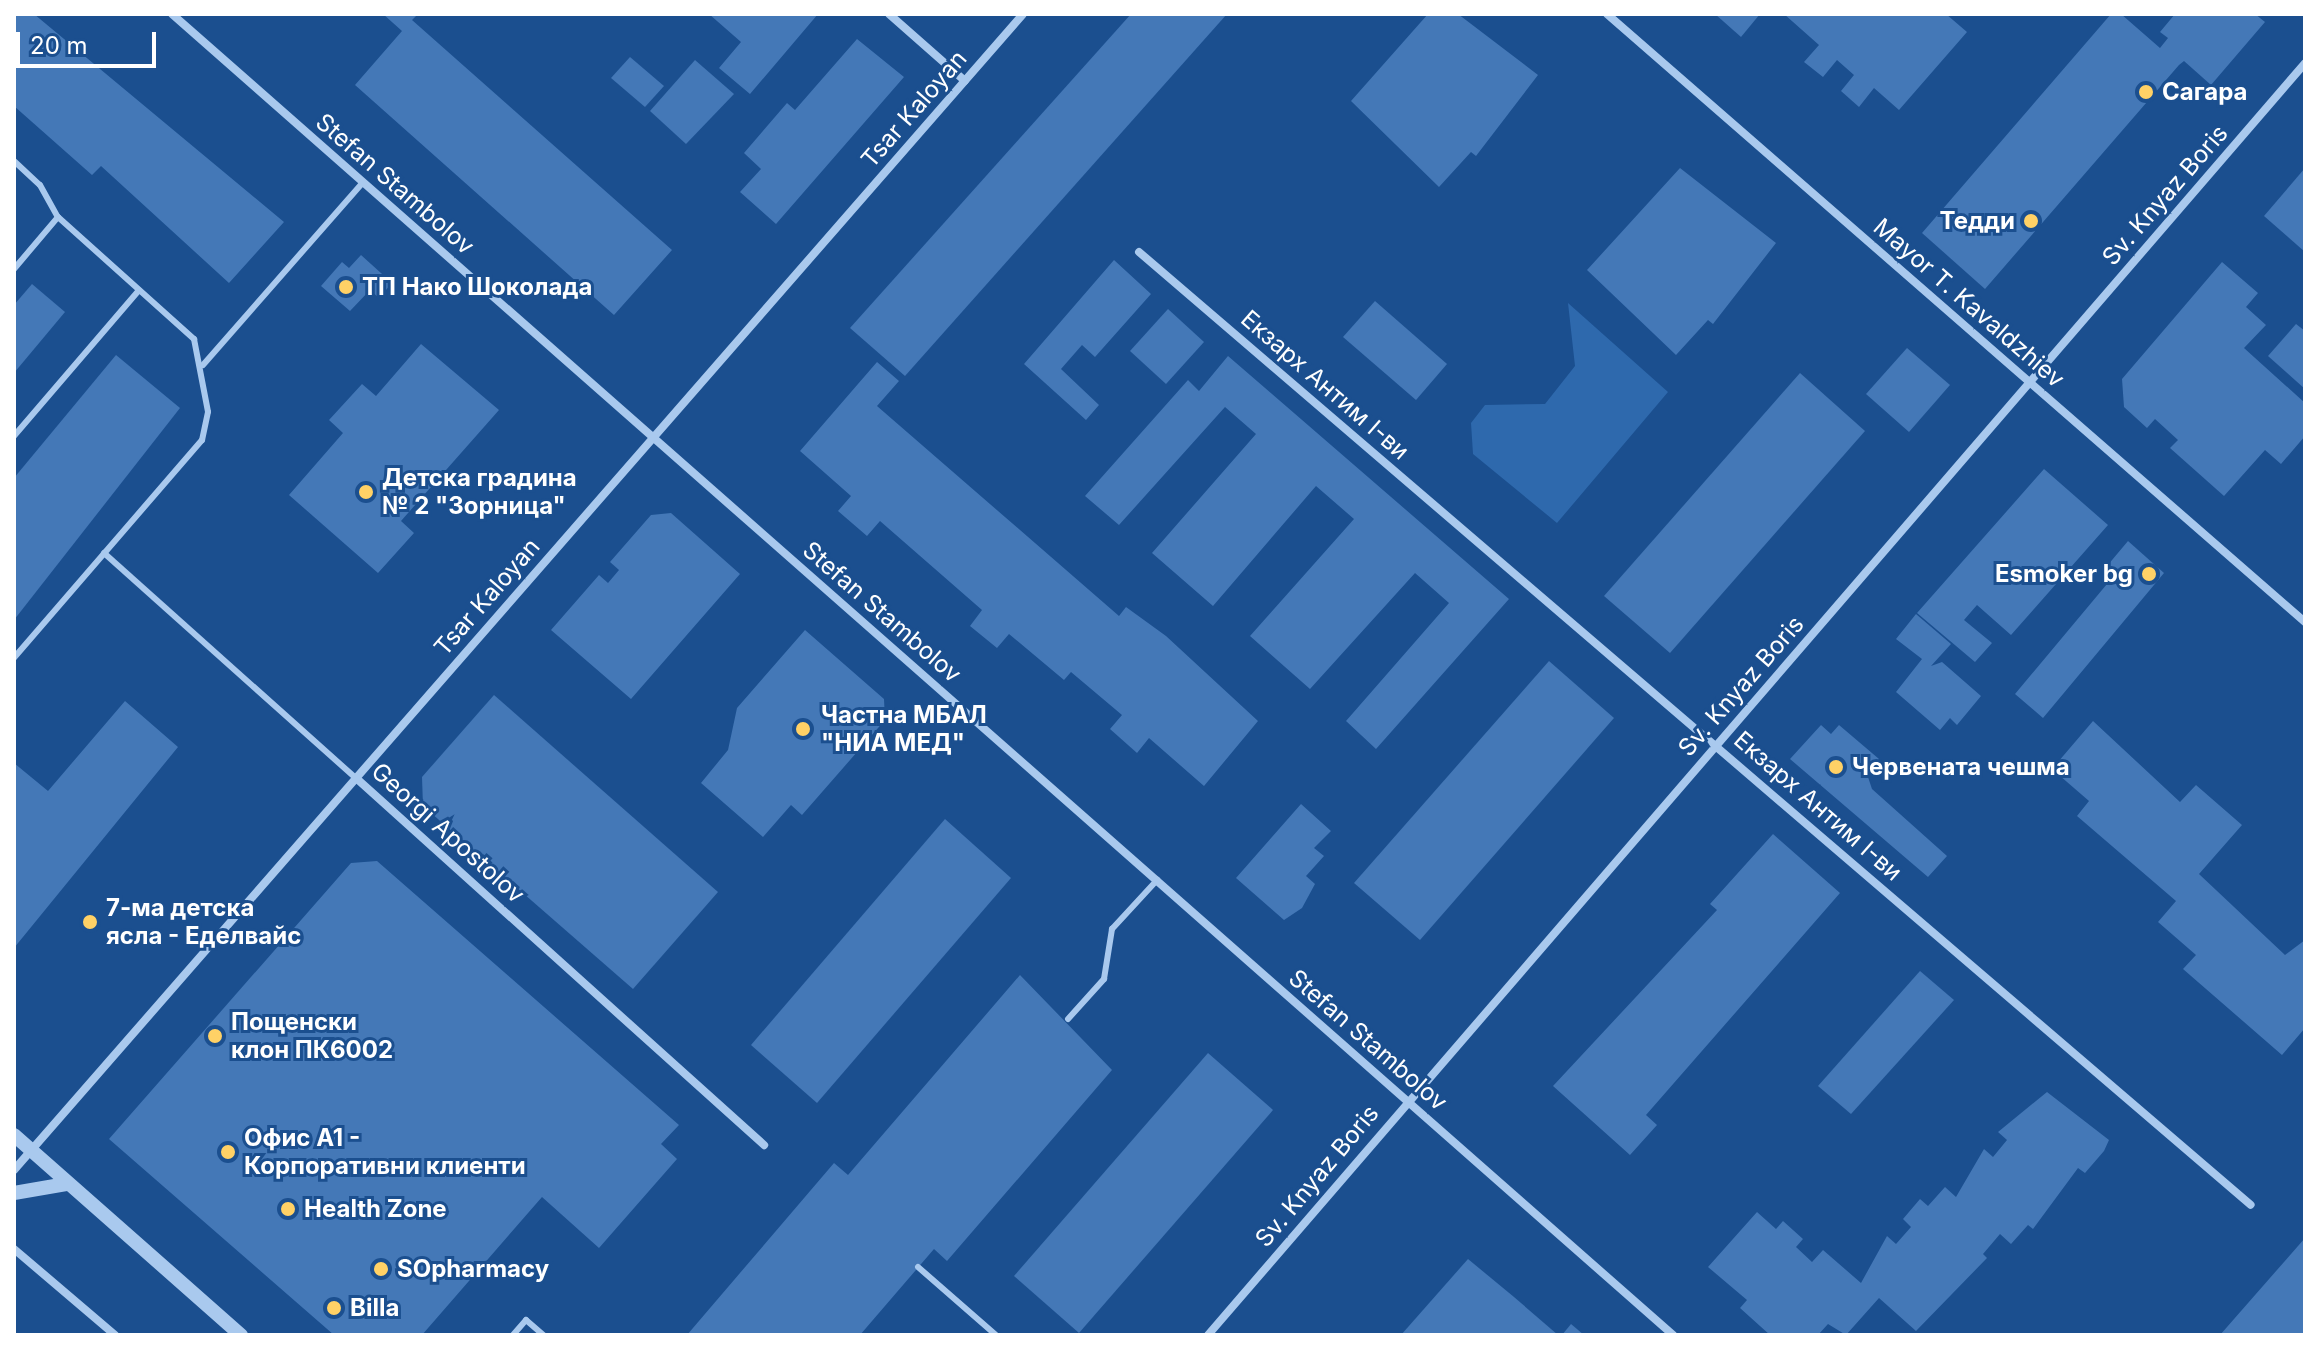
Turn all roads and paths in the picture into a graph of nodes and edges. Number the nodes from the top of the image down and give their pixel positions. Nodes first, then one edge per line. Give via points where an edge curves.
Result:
1 (172, 14) edge
2 (889, 14) edge
3 (1023, 14) edge
4 (1607, 14) edge
5 (2305, 63) edge
6 (965, 81) junction
7 (14, 161) edge
8 (363, 182) junction
9 (58, 217) junction
10 (1139, 252) dead end
11 (14, 269) edge
12 (139, 290) junction
13 (203, 365) junction
14 (2031, 383) junction
15 (14, 436) edge
16 (652, 436) junction
17 (104, 553) junction
18 (2305, 622) edge
19 (14, 658) edge
20 (1716, 745) junction
21 (356, 778) junction
22 (1157, 880) junction
23 (1068, 1019) dead end
24 (1407, 1101) junction
25 (14, 1135) edge
26 (764, 1145) dead end
27 (31, 1150) junction
28 (14, 1170) edge
29 (66, 1184) junction
30 (14, 1193) edge
31 (2251, 1205) dead end
32 (14, 1249) edge
33 (918, 1267) dead end
34 (115, 1335) edge
35 (241, 1335) edge
36 (513, 1335) edge
37 (543, 1335) edge
38 (996, 1335) edge
39 (1208, 1335) edge
40 (1673, 1335) edge

1 - 8 street, Stefan Stambolov
2 - 6 street
3 - 6 street, Tsar Kaloyan
4 - 14 street, Mayor T. Kavaldzhiev
5 - 14 street, Sv. Knyaz Boris
6 - 16 street, Tsar Kaloyan
7 - 9 lane via 40,185
8 - 13 lane
8 - 16 street, Stefan Stambolov
9 - 11 lane
9 - 12 lane
10 - 20 street, Екзарх Антим I-ви
12 - 13 lane via 194,339
12 - 15 lane
13 - 17 lane via 202,440
14 - 18 street, Mayor T. Kavaldzhiev
14 - 20 street, Sv. Knyaz Boris
16 - 21 street, Tsar Kaloyan
16 - 22 street, Stefan Stambolov
17 - 19 lane
17 - 21 lane, Georgi Apostolov
20 - 24 street, Sv. Knyaz Boris
20 - 31 street, Екзарх Антим I-ви
21 - 26 street, Georgi Apostolov
21 - 27 street, Tsar Kaloyan
22 - 23 lane via 1112,929 1104,979
22 - 24 street, Stefan Stambolov
24 - 39 street, Sv. Knyaz Boris
24 - 40 street, Stefan Stambolov
25 - 27 street
27 - 28 street, Tsar Kaloyan
27 - 29 street
29 - 30 street
29 - 35 street
32 - 34 street
33 - 38 lane
36 - 37 lane via 526,1320

